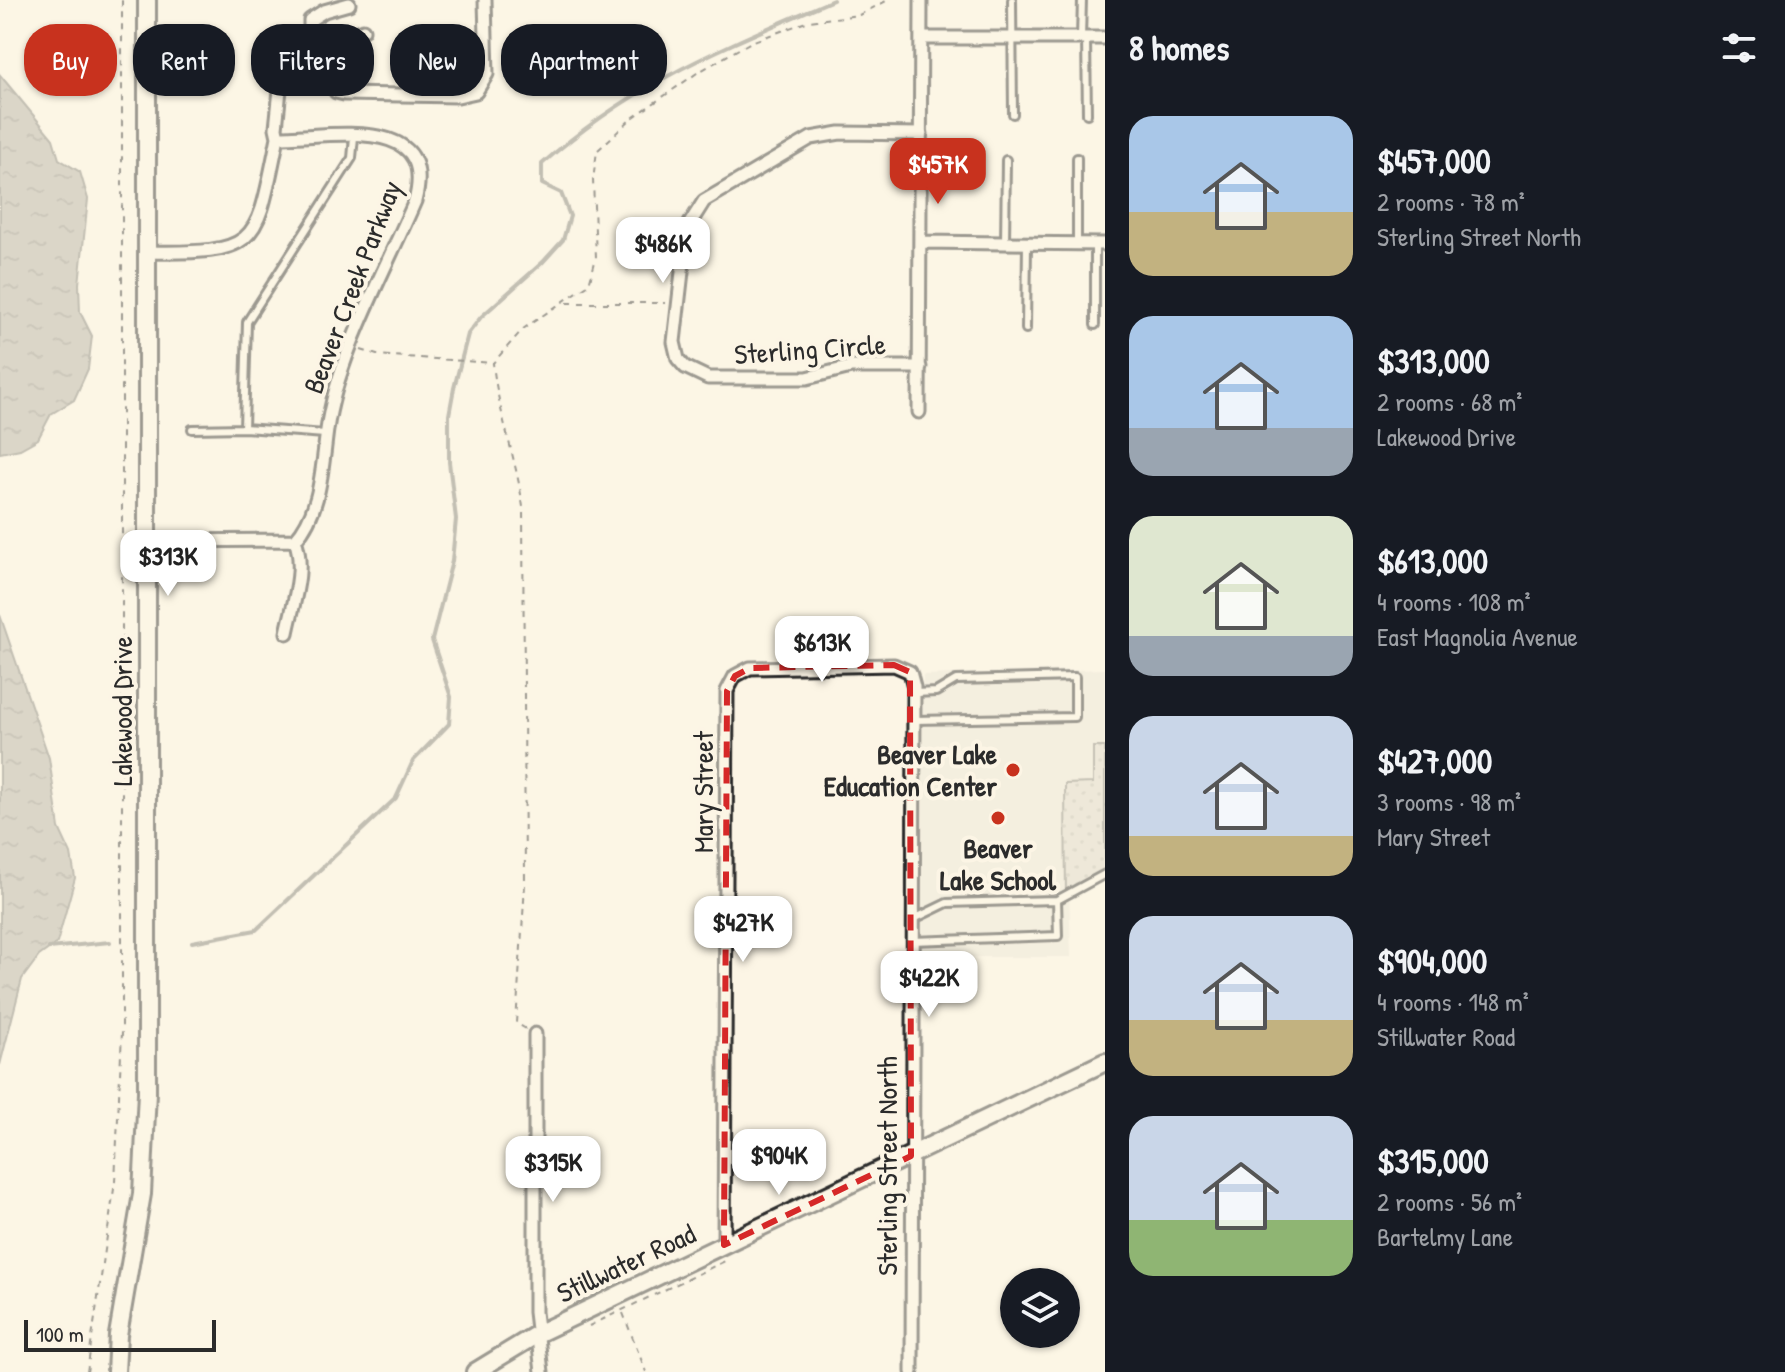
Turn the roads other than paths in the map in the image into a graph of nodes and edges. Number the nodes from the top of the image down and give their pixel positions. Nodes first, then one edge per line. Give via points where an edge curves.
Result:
1 (147, 0) edge
2 (485, 0) edge
3 (921, 0) edge
4 (1012, 0) edge
5 (1082, 0) edge
6 (349, 4) dead end
7 (310, 24) edge
8 (921, 38) junction
9 (1012, 38) junction
10 (1083, 38) junction
11 (1105, 38) edge
12 (374, 95) edge
13 (279, 96) edge
14 (1013, 114) dead end
15 (1087, 114) dead end
16 (921, 134) junction
17 (278, 137) junction
18 (354, 137) junction
19 (1077, 158) dead end
20 (1006, 160) dead end
21 (921, 242) junction
22 (1005, 243) junction
23 (1027, 244) junction
24 (1077, 244) junction
25 (1100, 244) edge
26 (148, 252) junction
27 (1095, 325) dead end
28 (1026, 329) dead end
29 (920, 367) junction
30 (919, 412) dead end
31 (244, 428) junction
32 (192, 429) dead end
33 (327, 434) junction
34 (295, 540) junction
35 (148, 541) junction
36 (287, 633) dead end
37 (910, 672) joint
38 (914, 693) junction
39 (914, 720) junction
40 (1105, 874) edge
41 (1057, 900) junction
42 (913, 919) junction
43 (912, 941) junction
44 (535, 1034) road end
45 (1105, 1062) edge
46 (911, 1156) junction
47 (724, 1245) junction
48 (539, 1333) junction
49 (116, 1372) edge
50 (475, 1372) edge
51 (542, 1372) edge
52 (912, 1372) edge

1 - 26 street, Lakewood Drive
2 - 12 street via 487,74 476,92
3 - 8 street
4 - 9 lane
5 - 10 lane
6 - 7 street via 324,11
8 - 9 street
8 - 16 street
9 - 10 street
9 - 14 lane
10 - 11 street
10 - 15 lane
13 - 17 street
16 - 21 street
16 - 29 street, Sterling Circle via 811,138 713,194 687,228 675,351 685,367 700,376 807,378 851,367
17 - 18 street, Beaver Creek Parkway
17 - 26 street via 260,213 240,244 206,253
18 - 31 lane via 352,158 247,322
18 - 33 street, Beaver Creek Parkway via 386,137 407,146 418,164 420,182 335,387
19 - 24 lane
20 - 22 lane
21 - 22 street
21 - 29 street
22 - 23 street
23 - 24 street
23 - 28 lane
24 - 25 street
25 - 27 lane
26 - 35 street, Lakewood Drive
29 - 30 street
31 - 32 lane
31 - 33 lane
33 - 34 street, Beaver Creek Parkway via 323,474 305,530
34 - 35 street
34 - 36 street via 299,572
35 - 49 street, Lakewood Drive via 147,1092 142,1194
37 - 38 street, Sterling Street North
37 - 47 street, Mary Street via 894,665 750,668 735,676 727,691
38 - 39 street, Sterling Street North
38 - 39 lane via 936,692 956,680 1075,677 1075,717
39 - 42 street, Sterling Street North
40 - 41 lane
41 - 42 lane via 947,903
41 - 43 lane via 1058,936
42 - 43 street, Sterling Street North
43 - 46 street, Sterling Street North
44 - 48 street
45 - 46 street, Stillwater Road
46 - 47 street, Stillwater Road
46 - 52 street, Sterling Street North
47 - 48 street, Stillwater Road
48 - 50 street, Stillwater Road
48 - 51 street

